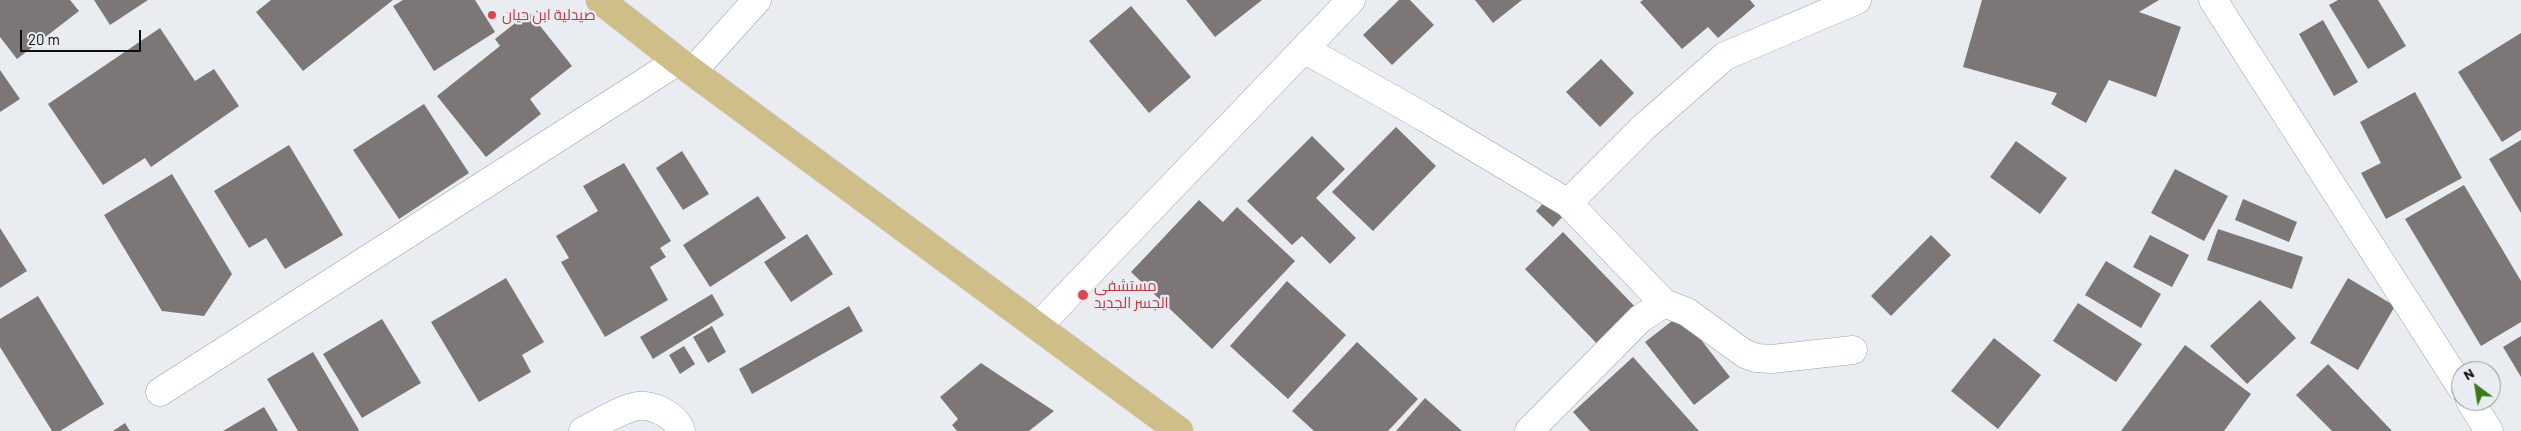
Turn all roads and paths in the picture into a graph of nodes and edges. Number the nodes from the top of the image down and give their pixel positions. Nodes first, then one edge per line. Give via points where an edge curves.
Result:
1 (600, 0) edge
2 (628, 0) edge
3 (757, 0) edge
4 (1351, 0) edge
5 (1857, 0) edge
6 (2212, 0) edge
7 (1304, 49) junction
8 (690, 61) junction
9 (1568, 203) junction
10 (1664, 303) junction
11 (1046, 318) junction
12 (1853, 350) dead end
13 (2451, 371) edge
14 (160, 392) dead end
15 (2476, 411) edge
16 (583, 431) edge
17 (681, 431) edge
18 (1178, 431) edge
19 (1196, 431) edge
20 (1528, 431) edge
21 (2489, 431) edge

1 - 8 main road
2 - 8 main road
3 - 8 street
4 - 7 street
5 - 9 street via 1725,56 1644,128
6 - 13 street
7 - 9 street
7 - 11 street
8 - 11 main road
8 - 14 street
8 - 18 main road
9 - 10 street
10 - 12 street via 1687,312 1745,354 1756,358
10 - 20 street via 1640,319
11 - 19 main road
15 - 21 street
16 - 17 street via 634,407 659,410 678,422

